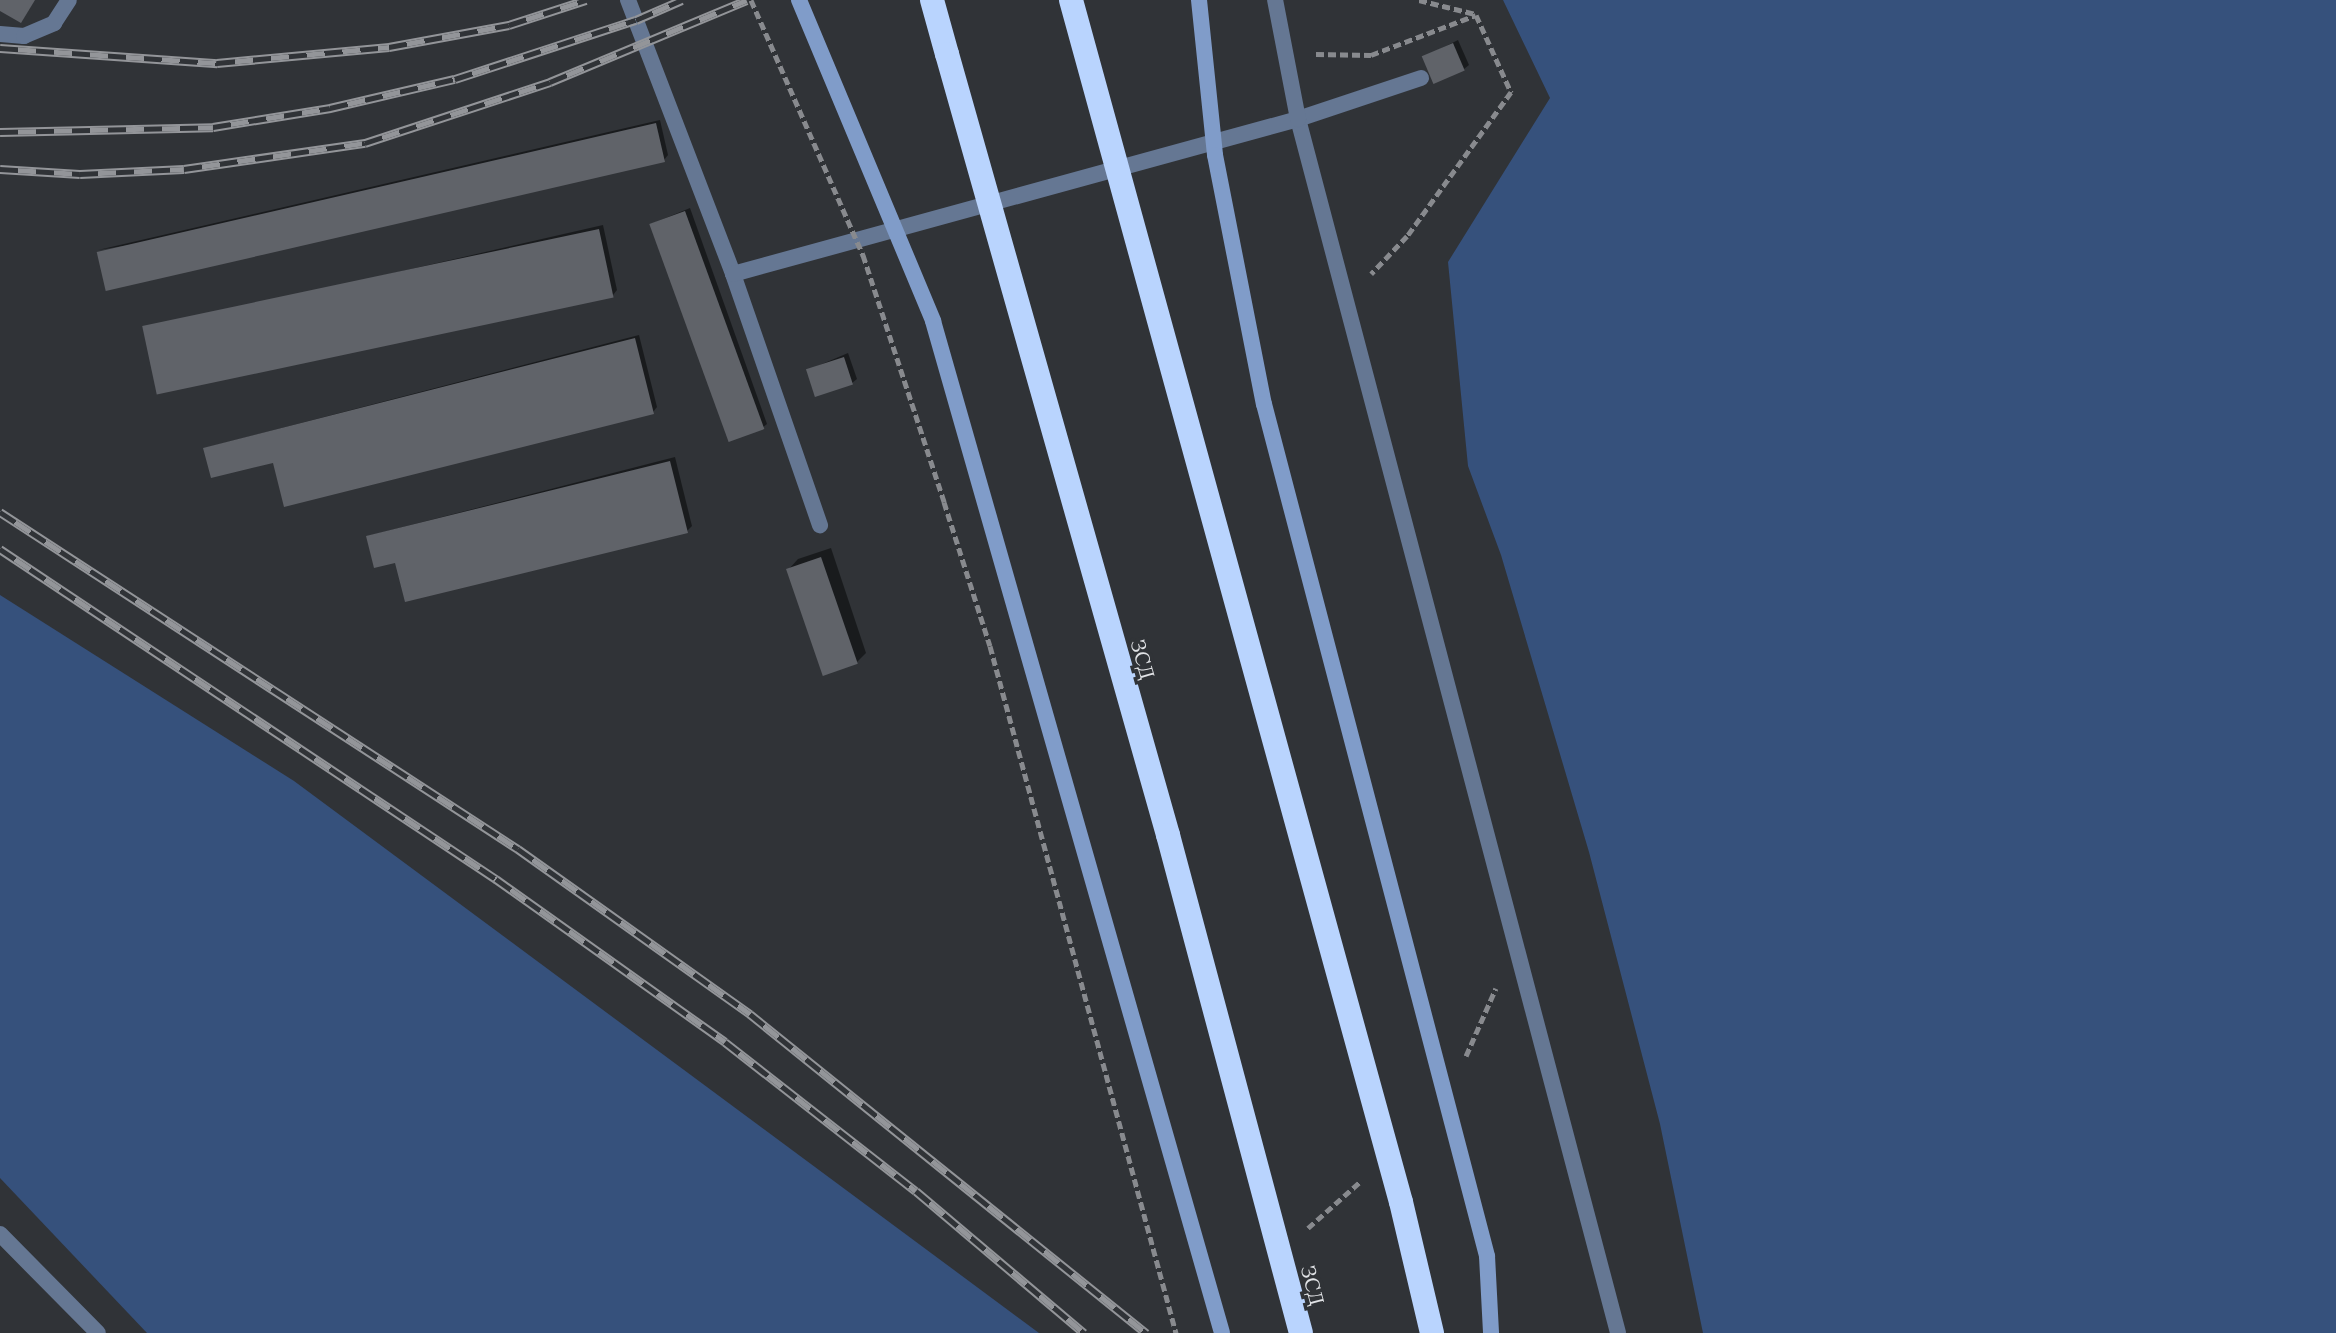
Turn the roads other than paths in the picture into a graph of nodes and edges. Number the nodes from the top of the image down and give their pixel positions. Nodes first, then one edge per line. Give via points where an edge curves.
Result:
1 (69, 0) edge
2 (628, 0) edge
3 (799, 0) edge
4 (932, 0) edge
5 (1071, 0) edge
6 (1199, 0) edge
7 (1275, 0) edge
8 (0, 34) edge
9 (1421, 78) dead end
10 (1298, 119) junction
11 (733, 274) junction
12 (820, 525) dead end
13 (0, 1234) edge
14 (98, 1333) edge
15 (1222, 1333) edge
16 (1301, 1333) edge
17 (1432, 1333) edge
18 (1491, 1333) edge
19 (1618, 1333) edge

1 - 8 street via 54,23 24,36
2 - 11 street
3 - 15 main road, bridge via 933,321
4 - 16 highway, ЗСД, bridge via 1168,835
5 - 17 highway, bridge via 1401,1202
6 - 18 main road, bridge via 1215,155 1261,389 1487,1256
7 - 10 street
9 - 10 street
10 - 11 street
10 - 19 street
11 - 12 street
13 - 14 street

